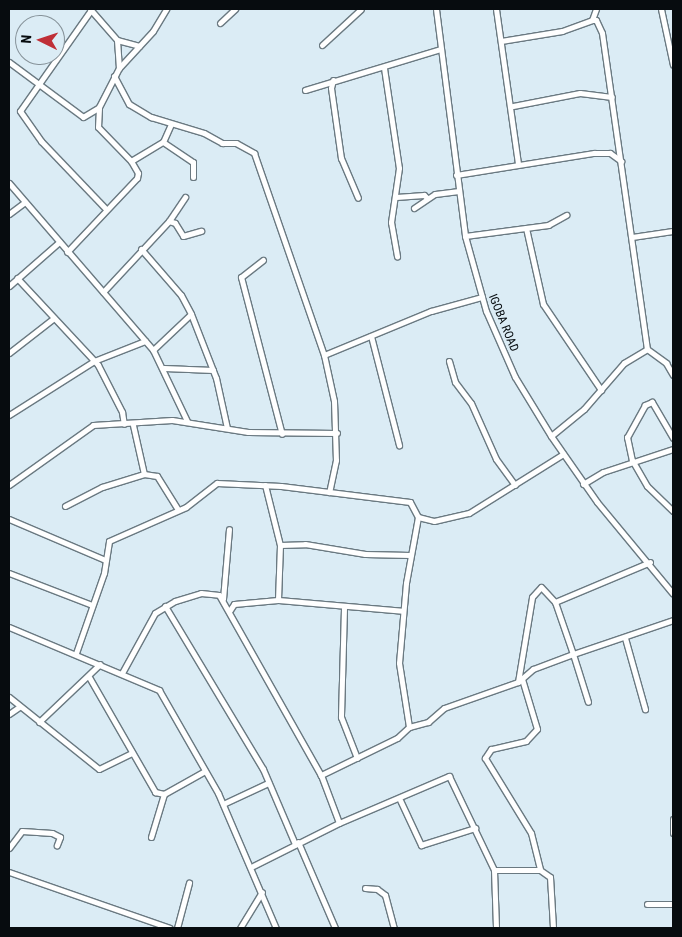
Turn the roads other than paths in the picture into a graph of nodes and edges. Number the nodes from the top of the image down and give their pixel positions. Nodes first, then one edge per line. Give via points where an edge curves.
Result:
1 (166, 9) edge
2 (234, 9) edge
3 (361, 9) edge
4 (436, 9) edge
5 (496, 9) edge
6 (596, 9) edge
7 (661, 9) edge
8 (90, 10) edge
9 (592, 20) junction
10 (220, 24) dead end
11 (117, 40) junction
12 (501, 41) junction
13 (322, 45) dead end
14 (139, 46) junction
15 (440, 49) junction
16 (9, 62) edge
17 (673, 65) edge
18 (119, 68) junction
19 (384, 68) junction
20 (114, 76) junction
21 (333, 80) junction
22 (37, 83) junction
23 (304, 90) dead end
24 (612, 97) junction
25 (513, 106) junction
26 (99, 107) junction
27 (171, 124) junction
28 (163, 142) junction
29 (618, 146) junction
30 (610, 153) junction
31 (131, 161) junction
32 (621, 161) junction
33 (518, 162) junction
34 (456, 175) junction
35 (193, 177) dead end
36 (9, 183) edge
37 (459, 192) junction
38 (185, 197) dead end
39 (396, 197) junction
40 (358, 198) dead end
41 (427, 198) junction
42 (25, 202) junction
43 (414, 208) dead end
44 (106, 209) junction
45 (9, 214) edge
46 (566, 215) dead end
47 (169, 221) junction
48 (526, 228) junction
49 (201, 231) dead end
50 (673, 231) edge
51 (465, 236) junction
52 (632, 236) junction
53 (59, 242) junction
54 (141, 248) junction
55 (67, 252) junction
56 (398, 256) dead end
57 (263, 260) dead end
58 (17, 278) junction
59 (9, 286) edge
60 (103, 292) junction
61 (482, 296) junction
62 (191, 314) junction
63 (54, 318) junction
64 (371, 336) junction
65 (145, 341) junction
66 (647, 348) junction
67 (153, 350) junction
68 (9, 353) edge
69 (324, 354) junction
70 (94, 361) junction
71 (449, 361) dead end
72 (164, 368) junction
73 (213, 370) junction
74 (673, 375) edge
75 (601, 390) junction
76 (9, 415) edge
77 (186, 421) junction
78 (124, 424) junction
79 (134, 425) junction
80 (227, 428) junction
81 (336, 433) junction
82 (282, 434) junction
83 (551, 436) junction
84 (673, 438) edge
85 (400, 445) dead end
86 (673, 449) edge
87 (563, 454) junction
88 (634, 463) junction
89 (144, 474) junction
90 (583, 484) junction
91 (9, 485) edge
92 (265, 485) junction
93 (515, 485) junction
94 (329, 492) junction
95 (65, 506) dead end
96 (178, 509) junction
97 (673, 510) edge
98 (418, 517) junction
99 (9, 518) edge
100 (229, 529) dead end
101 (280, 545) junction
102 (105, 552) junction
103 (410, 555) junction
104 (96, 558) junction
105 (105, 560) junction
106 (650, 562) junction
107 (9, 573) edge
108 (673, 594) edge
109 (223, 599) junction
110 (278, 600) junction
111 (554, 602) junction
112 (92, 605) junction
113 (166, 606) junction
114 (344, 608) junction
115 (230, 610) junction
116 (404, 611) junction
117 (673, 620) edge
118 (10, 629) edge
119 (624, 638) junction
120 (76, 653) junction
121 (573, 654) junction
122 (100, 664) junction
123 (122, 673) junction
124 (89, 677) junction
125 (520, 680) junction
126 (9, 697) edge
127 (588, 702) dead end
128 (19, 707) junction
129 (645, 709) dead end
130 (9, 714) edge
131 (39, 722) junction
132 (408, 727) junction
133 (132, 753) junction
134 (357, 758) junction
135 (206, 771) junction
136 (321, 775) junction
137 (268, 783) junction
138 (164, 794) junction
139 (400, 800) junction
140 (223, 804) junction
141 (673, 819) edge
142 (339, 823) junction
143 (475, 828) junction
144 (673, 833) edge
145 (151, 837) dead end
146 (297, 843) junction
147 (57, 845) dead end
148 (9, 848) edge
149 (253, 866) junction
150 (494, 870) junction
151 (540, 870) junction
152 (9, 872) edge
153 (189, 883) dead end
154 (365, 888) dead end
155 (262, 892) junction
156 (647, 904) dead end
157 (673, 904) edge
158 (170, 928) edge
159 (177, 928) edge
160 (240, 928) edge
161 (276, 928) edge
162 (334, 928) edge
163 (394, 928) edge
164 (496, 928) edge
165 (553, 928) edge

1 - 14 street
2 - 10 street
3 - 13 street
4 - 15 street, IGOBA ROAD
5 - 12 street
6 - 9 street
7 - 17 street
8 - 11 street
8 - 22 street
9 - 12 street via 558,32
9 - 24 street via 596,20 602,32
11 - 14 street via 124,45
11 - 18 street
12 - 25 street
14 - 18 street
15 - 19 street
15 - 34 street, IGOBA ROAD
16 - 22 street
18 - 20 street
19 - 21 street
19 - 39 street via 399,168
20 - 26 street
20 - 27 street via 129,104
21 - 23 street
21 - 40 street via 336,134 343,169
22 - 26 street via 83,117
22 - 44 street via 22,105 23,116 41,142
24 - 25 street via 580,93
24 - 29 street
25 - 33 street
26 - 31 street via 98,128
27 - 28 street
27 - 69 street via 204,133 222,143 236,143 254,153
28 - 31 street
28 - 35 street via 193,162
29 - 30 street
29 - 32 street
30 - 32 street
30 - 33 street
31 - 44 street via 138,173 137,178
32 - 52 street
33 - 34 street
34 - 37 street, IGOBA ROAD
36 - 42 street
37 - 41 street
37 - 51 street, IGOBA ROAD
38 - 47 street
39 - 41 street via 424,195
39 - 56 street via 391,222
41 - 43 street
42 - 45 street
42 - 53 street
44 - 55 street
46 - 48 street via 548,224
47 - 49 street via 175,223 183,236
47 - 54 street
48 - 51 street
48 - 75 street via 542,304
50 - 52 street
51 - 61 street, IGOBA ROAD
52 - 66 street
53 - 55 street
53 - 58 street
54 - 60 street
54 - 62 street via 181,295
55 - 60 street
57 - 82 street via 240,278
58 - 59 street
58 - 63 street
60 - 65 street
61 - 64 street via 431,311
61 - 83 street, IGOBA ROAD via 515,377
62 - 67 street
62 - 73 street
63 - 68 street
63 - 70 street
64 - 69 street
64 - 85 street
65 - 67 street
65 - 70 street
66 - 74 street via 666,363
66 - 75 street via 624,363
67 - 72 street
69 - 81 street
70 - 76 street
70 - 78 street via 122,412
71 - 93 street via 455,382 471,403 496,459
72 - 73 street
72 - 77 street
73 - 80 street
75 - 83 street
77 - 79 street
77 - 80 street
78 - 79 street
78 - 91 street via 88,427
79 - 89 street
80 - 82 street
81 - 82 street
81 - 94 street
83 - 87 street, IGOBA ROAD
84 - 88 street via 652,402 645,405 627,437
86 - 88 street
87 - 90 street, IGOBA ROAD
87 - 93 street
88 - 90 street via 603,472
88 - 97 street via 646,486
89 - 95 street via 102,487
89 - 96 street via 158,476
90 - 106 street, IGOBA ROAD
92 - 94 street
92 - 96 street via 217,483 202,498
92 - 101 street
93 - 98 street via 469,512 434,520
94 - 98 street via 406,500
96 - 102 street via 109,541
98 - 103 street
99 - 104 street
100 - 109 street
101 - 103 street via 305,544 366,554
101 - 110 street
102 - 104 street
102 - 105 street
103 - 116 street
104 - 105 street
105 - 112 street via 104,573
106 - 108 street, IGOBA ROAD
106 - 111 street
107 - 112 street
109 - 113 street via 214,594 201,594
109 - 115 street
110 - 114 street
110 - 115 street via 234,604
111 - 121 street
111 - 125 street via 543,587 535,591
112 - 120 street
113 - 123 street via 147,624
113 - 137 street via 225,701
114 - 116 street
114 - 134 street via 341,717
115 - 136 street
116 - 132 street via 400,669
117 - 119 street
118 - 120 street
119 - 121 street
119 - 129 street
120 - 122 street
121 - 125 street via 533,669
121 - 127 street
122 - 123 street
122 - 124 street
123 - 135 street via 159,690
124 - 131 street
124 - 133 street
125 - 132 street via 444,708 432,720
125 - 151 street via 537,729 526,741 491,749 485,758 531,833
126 - 128 street
128 - 130 street
128 - 131 street
131 - 133 street via 98,770
132 - 134 street via 397,738
133 - 138 street via 155,792
134 - 136 street
135 - 138 street
135 - 140 street
136 - 142 street
137 - 140 street
137 - 146 street
138 - 145 street
139 - 142 street
139 - 143 street via 421,845
139 - 143 street via 449,776
140 - 149 street
141 - 144 street
142 - 146 street
143 - 150 street
146 - 149 street
146 - 162 street
147 - 148 street via 60,837 52,833 22,831
149 - 155 street
150 - 151 street
150 - 164 street
151 - 165 street via 550,876
152 - 158 street
153 - 159 street
154 - 163 street via 377,889 385,895
155 - 160 street
155 - 161 street
156 - 157 street

